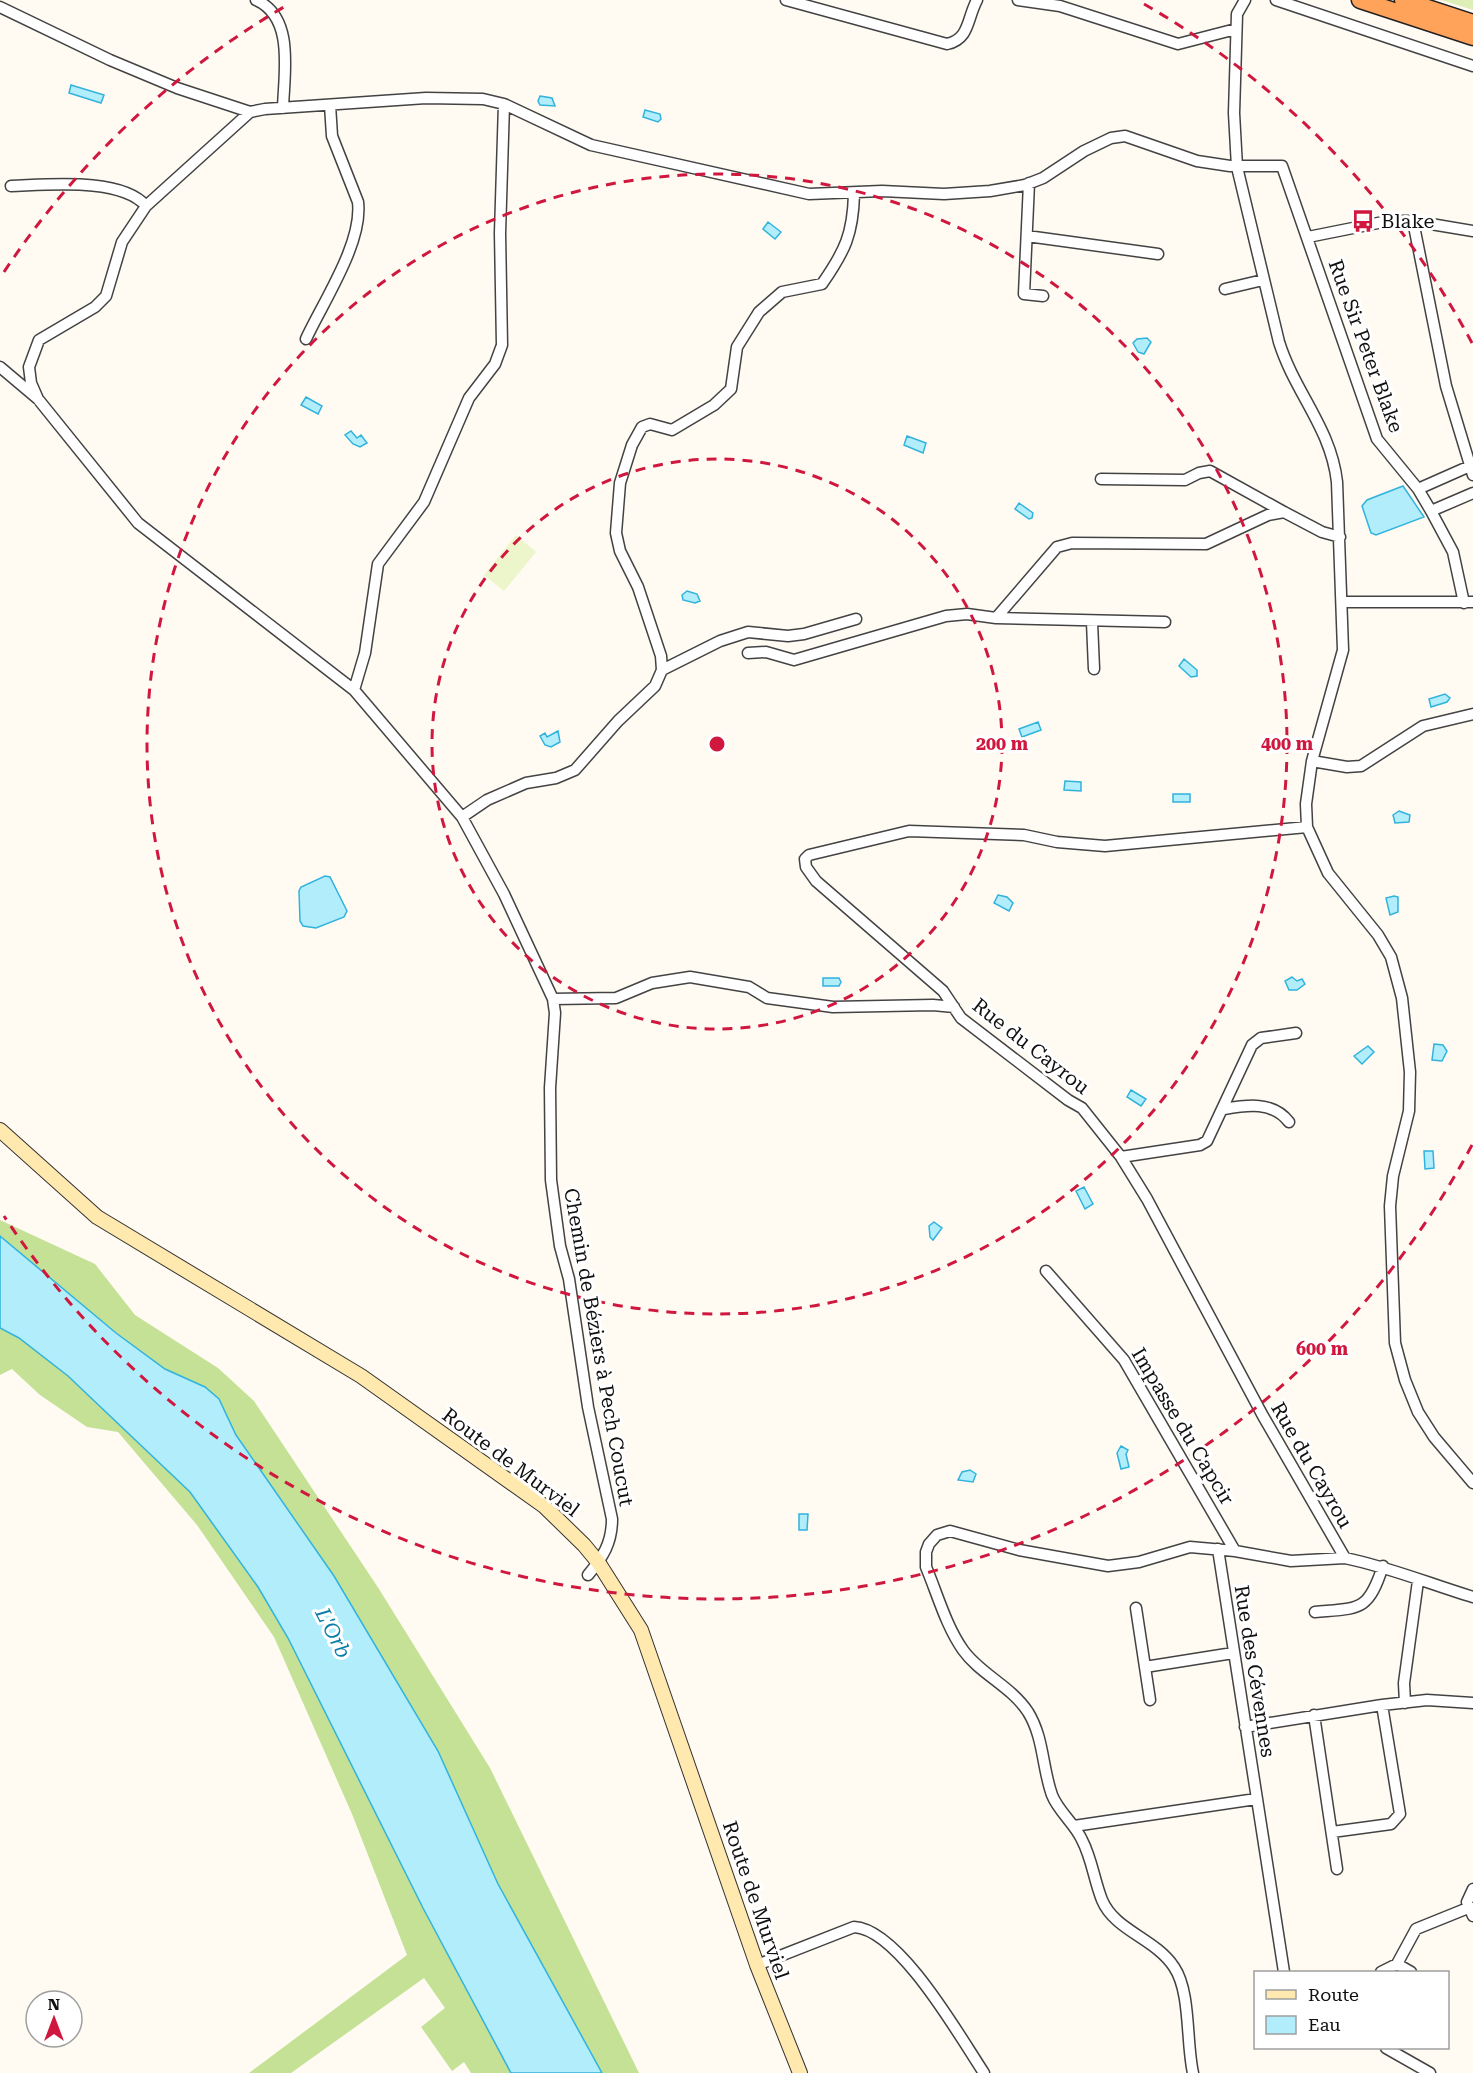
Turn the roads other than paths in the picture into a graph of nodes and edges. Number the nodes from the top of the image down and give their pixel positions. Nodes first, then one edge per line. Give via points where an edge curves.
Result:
1 (256, 0) edge
2 (786, 0) edge
3 (977, 0) edge
4 (1018, 0) edge
5 (1245, 0) edge
6 (1276, 0) edge
7 (1360, 0) edge
8 (1403, 0) edge
9 (0, 7) edge
10 (1473, 27) edge
11 (1236, 29) junction
12 (1473, 66) edge
13 (504, 104) junction
14 (330, 105) junction
15 (283, 108) junction
16 (250, 112) junction
17 (1237, 166) junction
18 (1029, 183) junction
19 (11, 186) dead end
20 (854, 194) junction
21 (146, 206) junction
22 (1413, 221) junction
23 (1473, 231) edge
24 (1027, 236) junction
25 (1308, 237) junction
26 (1158, 254) dead end
27 (1263, 280) junction
28 (1224, 289) dead end
29 (1043, 296) dead end
30 (306, 339) dead end
31 (0, 367) edge
32 (38, 399) junction
33 (1471, 471) edge
34 (1101, 479) dead end
35 (1418, 489) junction
36 (1473, 493) edge
37 (1431, 511) junction
38 (1284, 512) junction
39 (1340, 537) junction
40 (1342, 602) junction
41 (1469, 602) edge
42 (996, 618) junction
43 (856, 619) dead end
44 (1092, 622) junction
45 (1165, 622) dead end
46 (748, 653) dead end
47 (1095, 669) dead end
48 (662, 670) junction
49 (354, 690) junction
50 (1473, 714) edge
51 (1312, 760) junction
52 (462, 817) junction
53 (1307, 827) junction
54 (553, 999) junction
55 (954, 1007) junction
56 (1296, 1033) dead end
57 (1224, 1109) junction
58 (1289, 1122) dead end
59 (0, 1130) edge
60 (1121, 1157) junction
61 (1046, 1271) dead end
62 (1473, 1482) edge
63 (1218, 1549) junction
64 (1235, 1551) junction
65 (1345, 1558) junction
66 (598, 1562) junction
67 (1383, 1566) junction
68 (588, 1575) dead end
69 (1418, 1581) junction
70 (1473, 1597) edge
71 (1136, 1608) dead end
72 (1315, 1612) dead end
73 (1233, 1653) junction
74 (1145, 1667) junction
75 (1150, 1700) dead end
76 (1405, 1702) junction
77 (1473, 1703) edge
78 (1382, 1705) junction
79 (1314, 1715) junction
80 (1245, 1727) junction
81 (1256, 1799) junction
82 (1074, 1826) junction
83 (1332, 1832) junction
84 (1337, 1869) dead end
85 (1473, 1889) edge
86 (1470, 1912) edge
87 (1396, 1964) junction
88 (757, 1965) junction
89 (1284, 1971) edge
90 (1383, 1971) edge
91 (1409, 1971) edge
92 (1387, 2049) edge
93 (1417, 2070) edge
94 (800, 2073) edge
95 (984, 2073) edge
96 (1193, 2073) edge
97 (1430, 2073) edge

1 - 15 street via 268,6 279,20 285,44
2 - 3 street via 947,44 964,35
4 - 11 street via 1060,6 1178,44
5 - 11 street via 1237,14
6 - 12 street
7 - 10 highway
8 - 10 highway
9 - 16 street via 110,60
11 - 17 street
13 - 14 street via 483,99 426,98
13 - 20 street via 591,145 787,191
13 - 49 street via 502,345 495,364 469,398 424,502 378,564 365,653
14 - 15 street
14 - 30 street via 332,136 359,214 346,258
15 - 16 street
16 - 21 street
17 - 18 street via 1197,161 1125,136 1083,151
17 - 25 street, Rue Sir Peter Blake via 1282,166
17 - 27 street
18 - 20 street via 944,194 882,190
18 - 24 street
19 - 21 street via 73,185 119,190 135,195
20 - 48 street via 853,223 836,265 822,284 782,292 759,312 737,347 731,388 714,405 672,430 650,424 642,427 632,445 620,483 616,533 620,551 638,587
21 - 32 street via 122,242 106,296 95,307 39,340 29,367
22 - 23 street
22 - 25 street via 1388,221
22 - 33 street via 1446,386
24 - 26 street
24 - 29 street via 1024,294
25 - 35 street, Rue Sir Peter Blake via 1377,439
27 - 28 street
27 - 39 street via 1286,367 1326,434 1334,460
31 - 32 street, Chemin de Béziers à Pech Coucut
32 - 49 street, Chemin de Béziers à Pech Coucut via 138,523
33 - 35 street
34 - 38 street via 1185,480 1210,471
35 - 37 street, Rue Sir Peter Blake
36 - 37 street
37 - 41 street, Rue Sir Peter Blake via 1453,552
38 - 39 street
38 - 42 street via 1268,515 1206,544 1072,543 1057,547
39 - 40 street
40 - 41 street, Rue Sir Peter Blake
40 - 51 street via 1343,650
42 - 44 street
42 - 46 street via 946,616 794,660 766,652
43 - 48 street via 788,636 748,632 720,641
44 - 45 street
44 - 47 street
48 - 52 street via 655,686 575,770 526,783
49 - 52 street, Chemin de Béziers à Pech Coucut
50 - 51 street via 1424,726 1361,766
51 - 53 street
52 - 54 street, Chemin de Béziers à Pech Coucut via 504,894
53 - 55 street, Rue du Cayrou via 1106,846 1024,835 909,831 805,859 816,881 943,991
53 - 62 street via 1328,873 1392,957 1402,998 1410,1072 1409,1111 1390,1206 1395,1343 1418,1412
54 - 55 street via 616,998 652,983 690,977 749,987 766,998 832,1007
54 - 66 street, Chemin de Béziers à Pech Coucut via 551,1180 588,1407 612,1519 612,1535
55 - 60 street, Rue du Cayrou via 961,1018 1082,1108
56 - 57 street via 1261,1038 1252,1045
57 - 58 street via 1258,1104
57 - 60 street via 1211,1136 1200,1145
59 - 66 main road, Route de Murviel via 97,1217 361,1376 544,1506
60 - 65 street, Rue du Cayrou via 1172,1242 1263,1416
61 - 64 street, Impasse du Capcir via 1129,1367
63 - 64 street
63 - 73 street, Rue des Cévennes
63 - 82 street via 1190,1547 1139,1562 1108,1566 1019,1550 950,1531 937,1535 929,1544 926,1567 953,1631 963,1650 1009,1689 1028,1713 1041,1742 1053,1796
64 - 65 street via 1291,1561
65 - 67 street, Rue du Cayrou
66 - 68 street, Chemin de Béziers à Pech Coucut
66 - 88 main road, Route de Murviel via 641,1630
67 - 69 street, Rue du Cayrou
67 - 72 street via 1368,1601 1356,1608
69 - 70 street, Rue du Cayrou
69 - 76 street via 1404,1683
71 - 74 street
73 - 74 street
73 - 80 street, Rue des Cévennes
74 - 75 street
76 - 77 street
76 - 78 street
78 - 79 street
78 - 83 street via 1400,1814 1391,1824
79 - 80 street
79 - 83 street
80 - 81 street, Rue des Cévennes
81 - 82 street
81 - 89 street, Rue des Cévennes
82 - 96 street via 1109,1913 1163,1953 1176,1969 1185,2000
83 - 84 street
85 - 86 street via 1468,1896
86 - 87 street via 1416,1929
87 - 90 street
87 - 91 street
88 - 94 main road, Route de Murviel
88 - 95 street via 854,1927 865,1927 892,1947 918,1975
92 - 93 street
93 - 97 street

